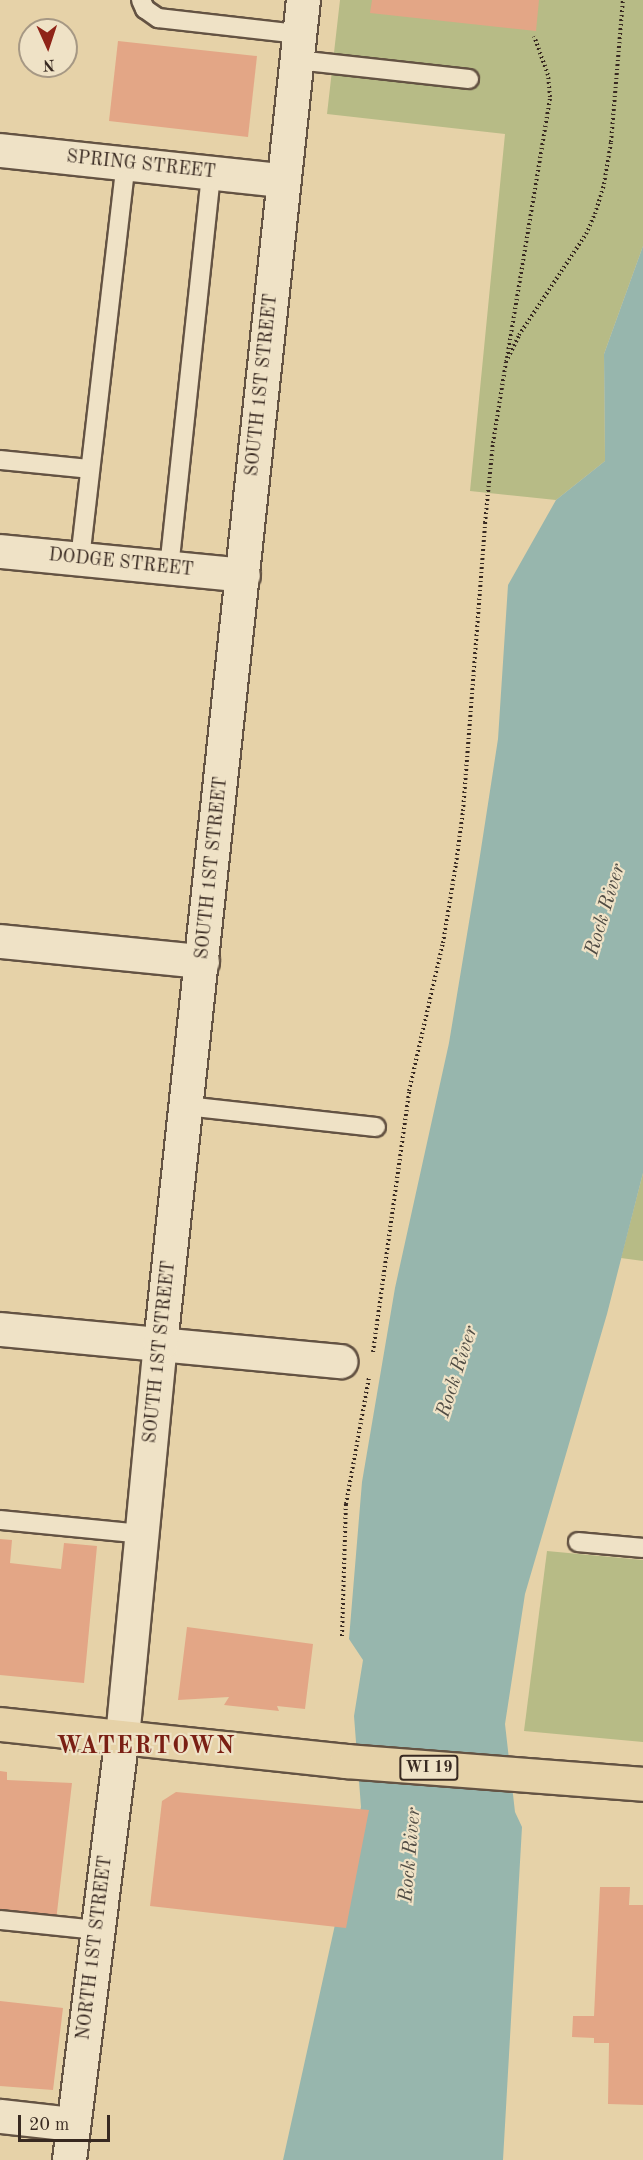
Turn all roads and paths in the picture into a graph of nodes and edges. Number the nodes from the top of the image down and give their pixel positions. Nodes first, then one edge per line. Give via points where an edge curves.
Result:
1 (141, 0) edge
2 (303, 0) edge
3 (623, 0) edge
4 (534, 36) dead end
5 (298, 47) junction
6 (469, 79) dead end
7 (0, 150) edge
8 (126, 164) junction
9 (211, 172) junction
10 (283, 180) junction
11 (506, 362) junction
12 (0, 460) edge
13 (90, 469) junction
14 (0, 551) edge
15 (80, 560) junction
16 (168, 568) junction
17 (243, 576) junction
18 (0, 940) edge
19 (202, 961) junction
20 (186, 1106) junction
21 (376, 1127) dead end
22 (0, 1329) edge
23 (160, 1344) junction
24 (361, 1365) junction
25 (0, 1520) edge
26 (142, 1534) junction
27 (578, 1542) dead end
28 (643, 1548) edge
29 (342, 1636) dead end
30 (0, 1724) edge
31 (122, 1737) junction
32 (643, 1784) edge
33 (0, 1920) edge
34 (97, 1930) junction
35 (0, 2116) edge
36 (73, 2124) junction
37 (69, 2160) edge

1 - 5 lane via 145,9 158,18
2 - 5 street, SOUTH 1ST STREET
3 - 11 path via 611,142 595,214
4 - 11 path via 548,75 550,97
5 - 6 lane
5 - 10 street, SOUTH 1ST STREET
7 - 8 street, SPRING STREET
8 - 9 street, SPRING STREET
8 - 13 lane
9 - 10 street, SPRING STREET
9 - 16 lane
10 - 17 street, SOUTH 1ST STREET
11 - 24 path via 485,523 456,864 443,943 409,1091
12 - 13 lane
13 - 15 lane
14 - 15 street, DODGE STREET
15 - 16 street, DODGE STREET
16 - 17 street, DODGE STREET
17 - 19 street, SOUTH 1ST STREET
18 - 19 street
19 - 20 street, SOUTH 1ST STREET
20 - 21 lane
20 - 23 street, SOUTH 1ST STREET
22 - 23 street
23 - 24 street
23 - 26 street, SOUTH 1ST STREET
24 - 29 path via 346,1504
25 - 26 lane
26 - 31 street, SOUTH 1ST STREET
27 - 28 lane
30 - 31 main road, WI 19
31 - 32 main road, WI 19 via 346,1761
31 - 34 street, NORTH 1ST STREET
33 - 34 lane
34 - 36 street, NORTH 1ST STREET
35 - 36 street
36 - 37 street, NORTH 1ST STREET

